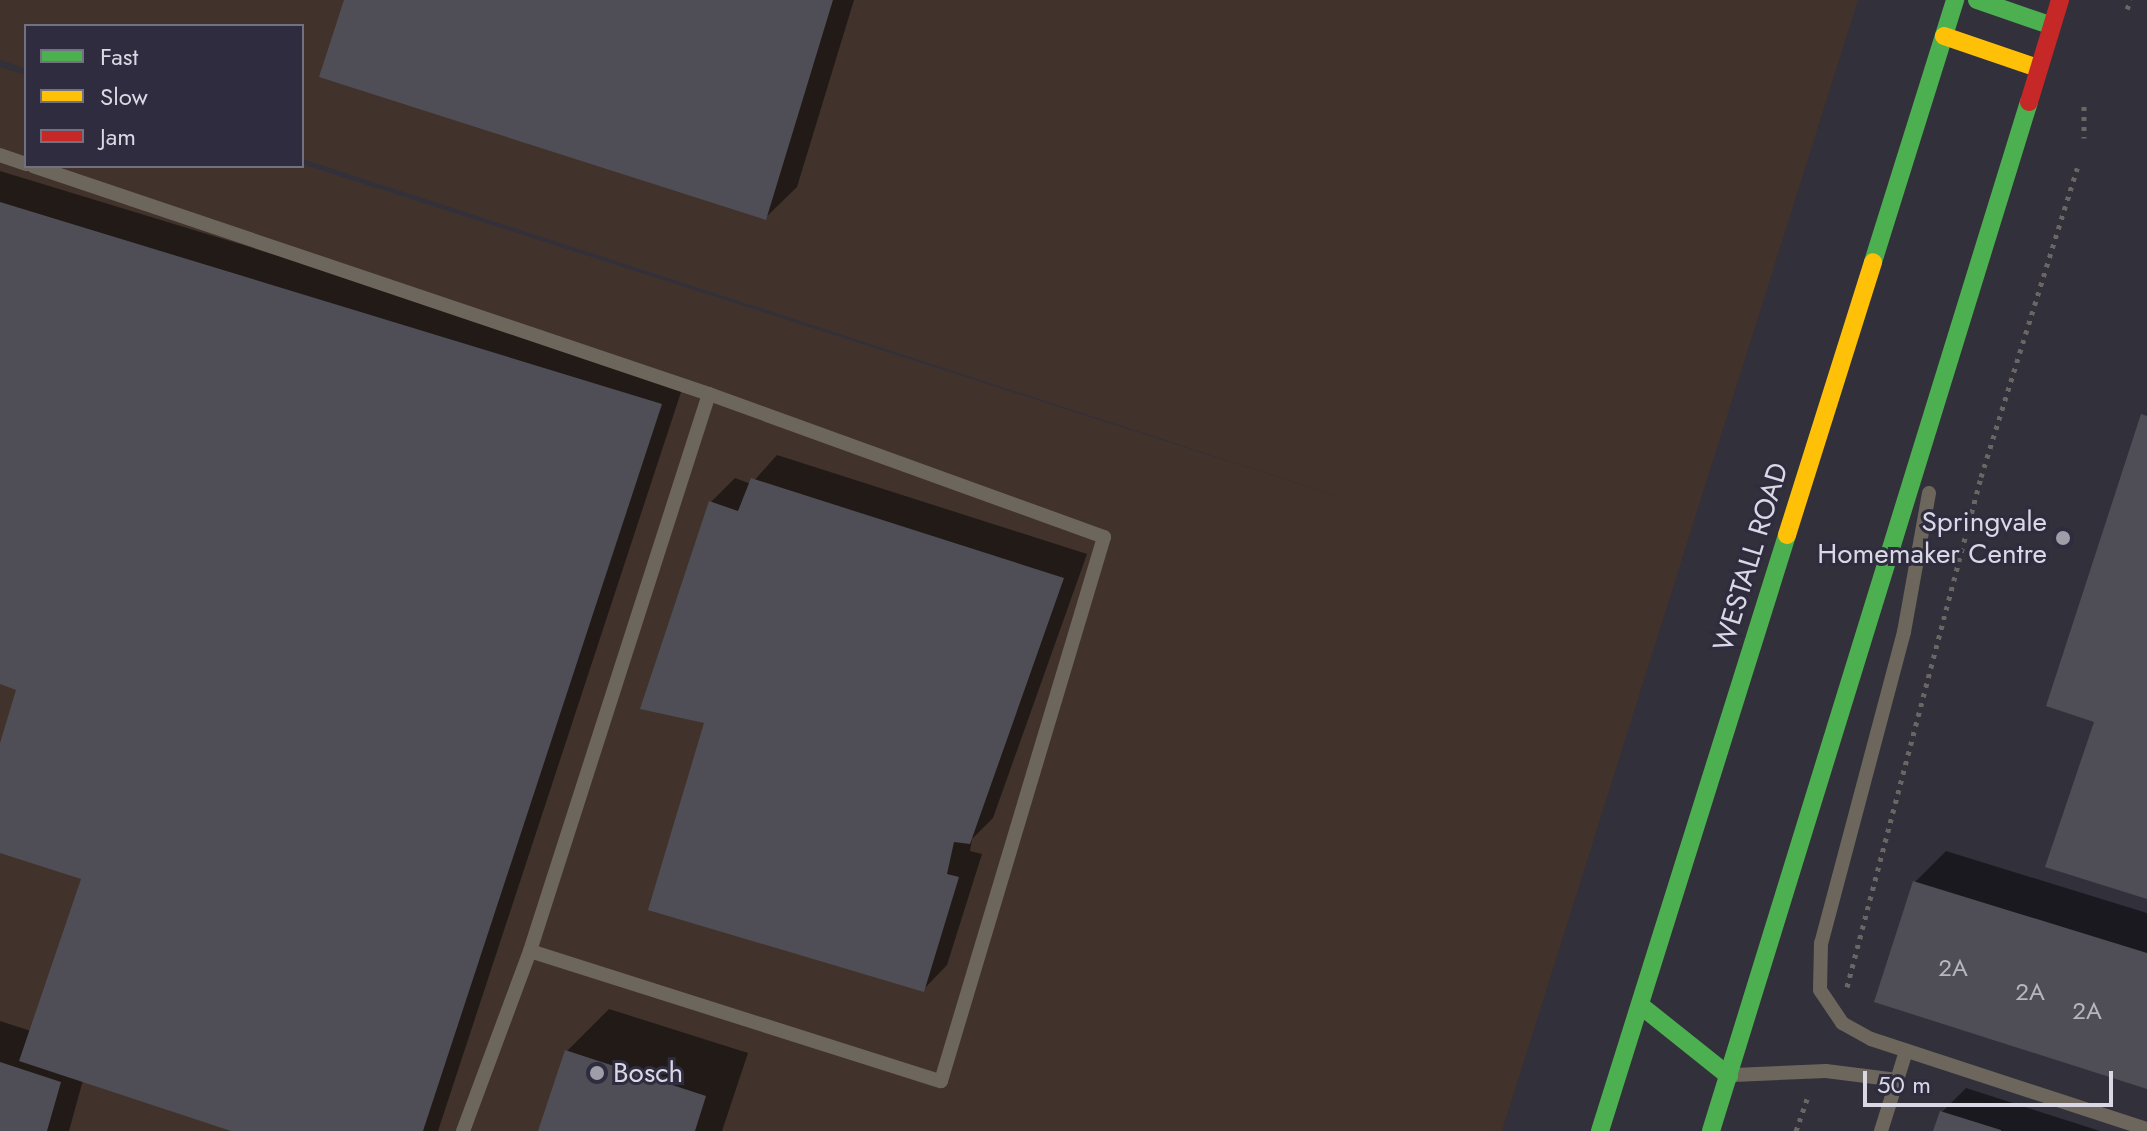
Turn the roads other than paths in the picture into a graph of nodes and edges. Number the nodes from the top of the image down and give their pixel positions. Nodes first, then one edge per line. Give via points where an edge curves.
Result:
1 (1955, 0) edge
2 (1977, 0) edge
3 (2060, 0) edge
4 (2052, 26) junction
5 (1944, 36) junction
6 (2038, 68) junction
7 (0, 155) edge
8 (24, 163) edge
9 (39, 168) edge
10 (1955, 346) junction
11 (709, 394) junction
12 (530, 951) junction
13 (1640, 1005) junction
14 (1906, 1051) junction
15 (1729, 1076) junction
16 (1897, 1080) junction
17 (2147, 1129) edge
18 (463, 1131) edge
19 (1600, 1131) edge
20 (1711, 1131) edge
21 (1881, 1131) edge

1 - 5 main road, WESTALL ROAD
2 - 4 main road
3 - 4 main road
4 - 6 main road
5 - 6 main road
5 - 13 main road, WESTALL ROAD
6 - 10 main road
7 - 8 lane
9 - 11 lane
10 - 14 lane via 1904,632 1821,943 1820,990 1837,1018
10 - 15 main road
11 - 12 lane
11 - 12 lane via 1104,537 941,1081
12 - 18 lane
13 - 15 main road
13 - 19 main road, WESTALL ROAD
14 - 16 lane
14 - 17 lane
15 - 16 lane via 1816,1072
15 - 20 main road
16 - 21 lane

